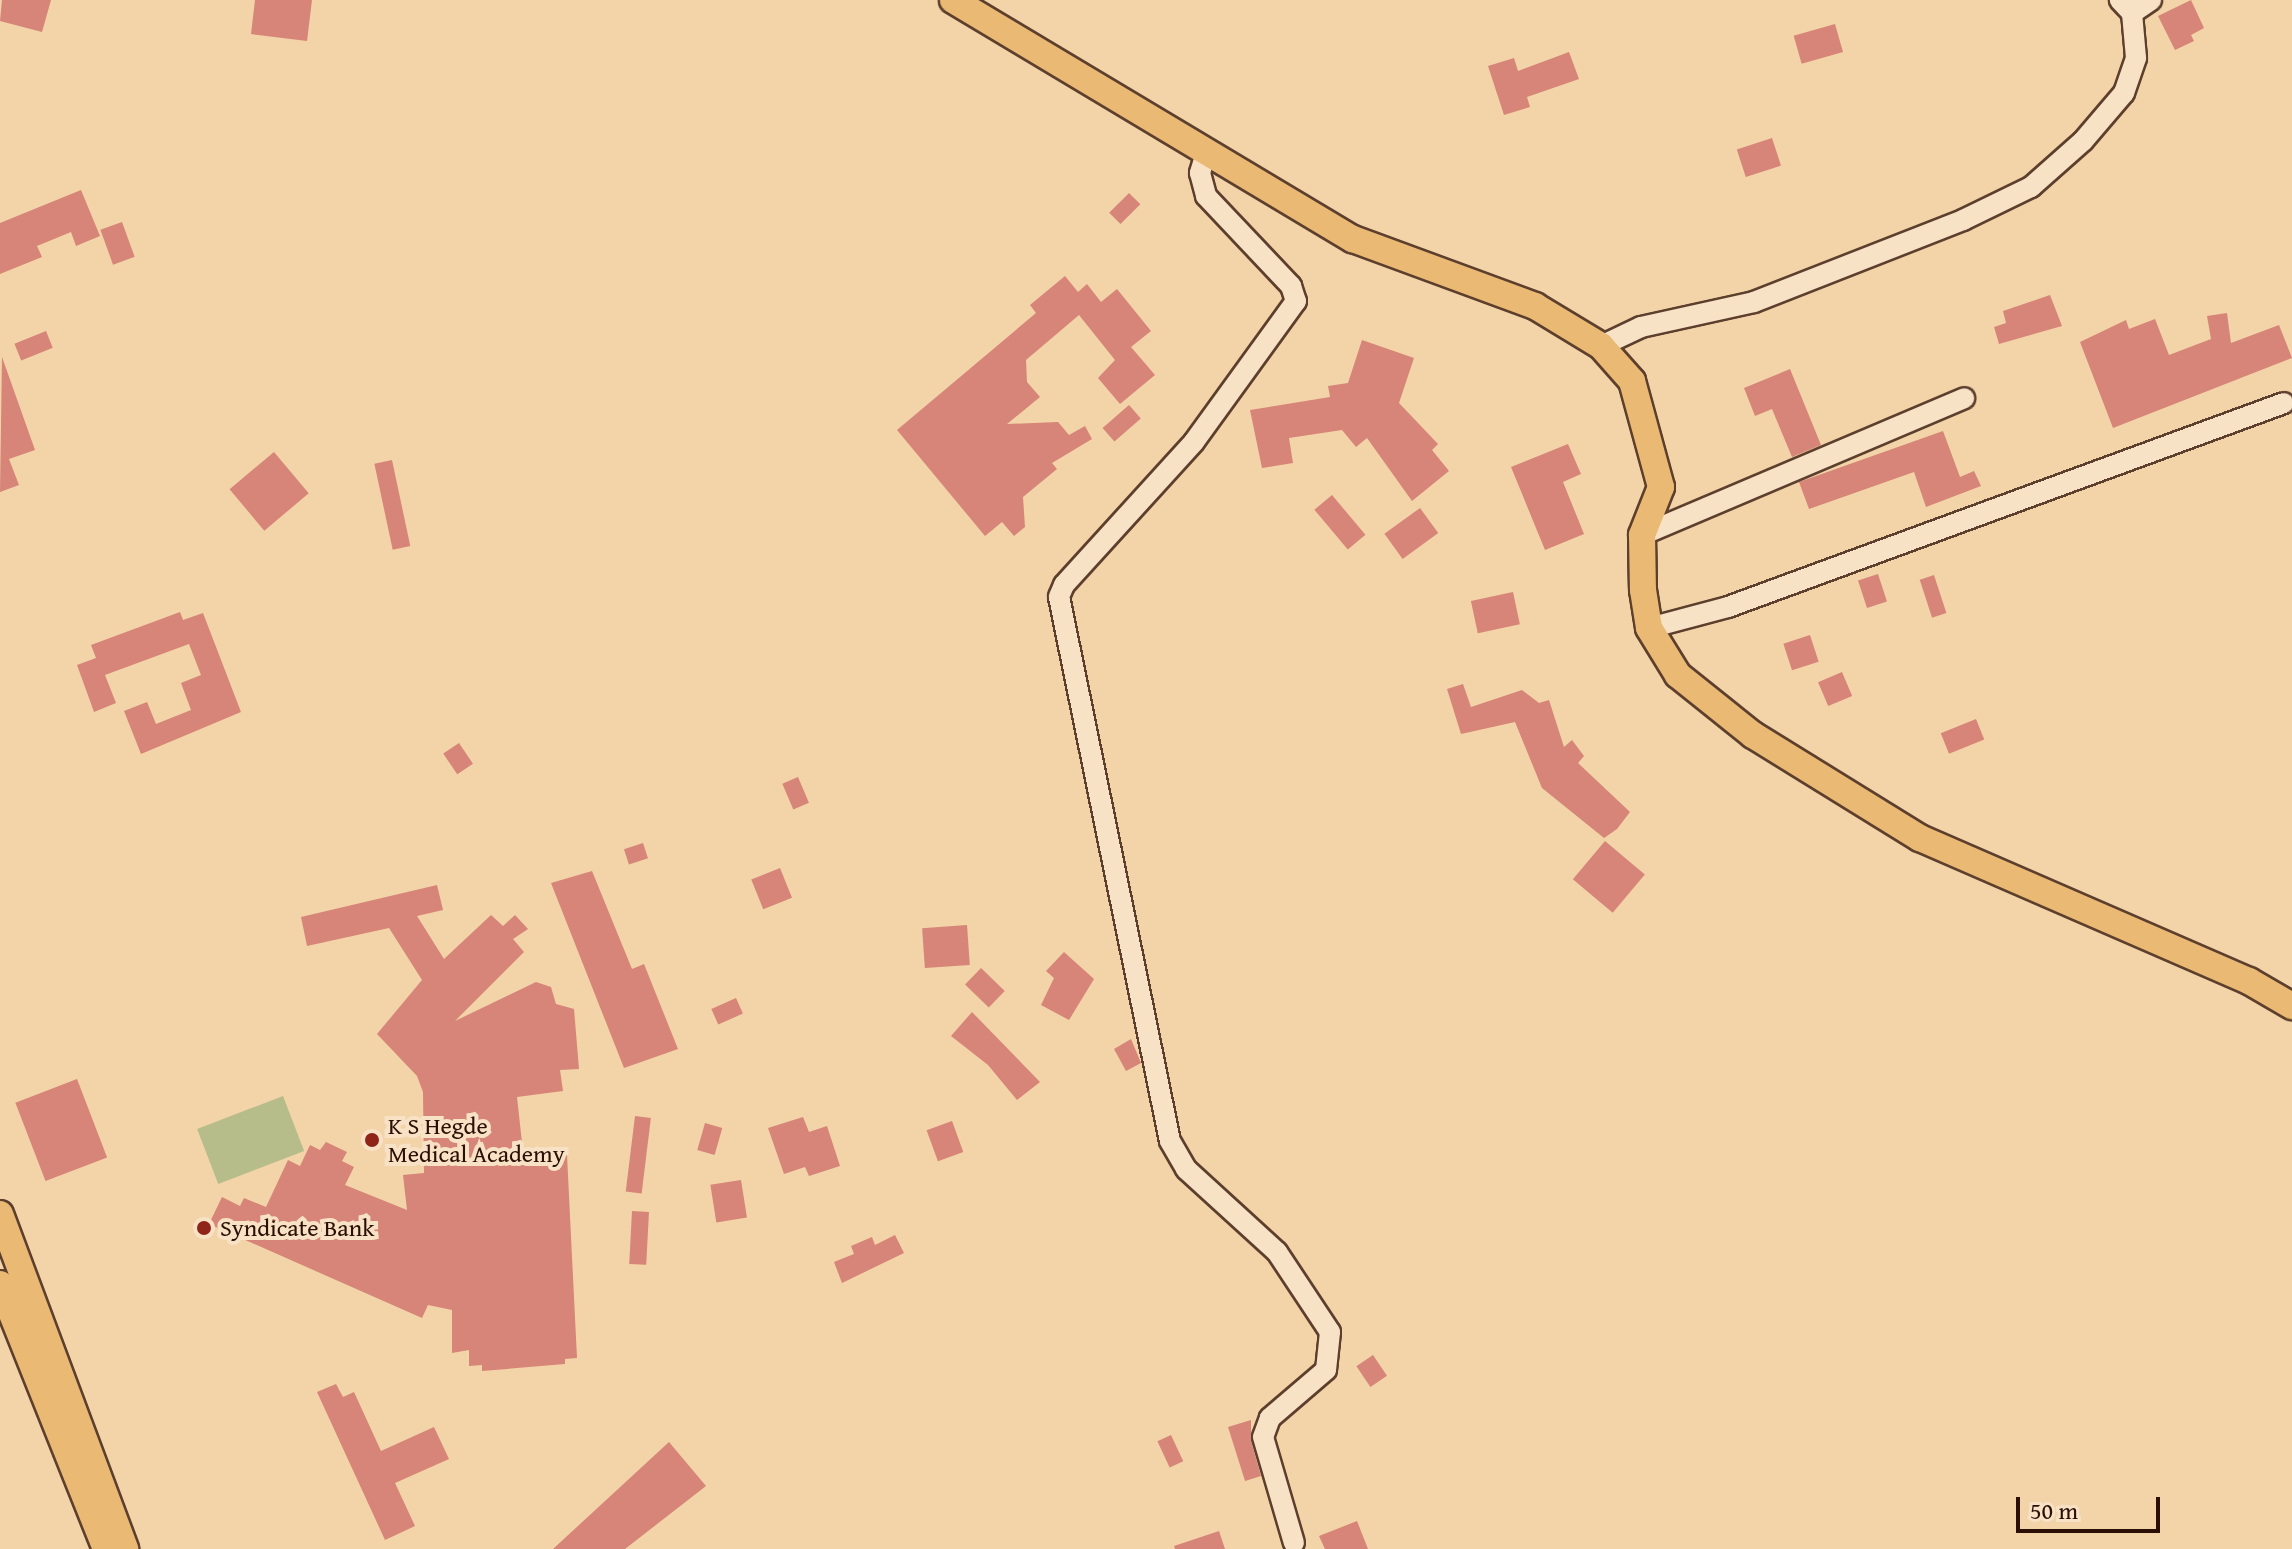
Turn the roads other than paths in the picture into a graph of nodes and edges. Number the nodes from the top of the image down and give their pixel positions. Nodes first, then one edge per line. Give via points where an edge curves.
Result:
1 (953, 0) edge
2 (2151, 0) edge
3 (2126, 7) edge
4 (1206, 153) junction
5 (1601, 346) junction
6 (1964, 398) dead end
7 (2284, 403) dead end
8 (1642, 535) junction
9 (1649, 628) junction
10 (2292, 1006) edge
11 (0, 1214) edge
12 (0, 1284) edge
13 (47, 1372) junction
14 (1294, 1543) dead end
15 (106, 1549) edge
16 (125, 1549) edge

1 - 4 main road
2 - 3 street
3 - 5 street via 2136,58 2124,93 2083,141 2031,187 1963,220 1754,302 1641,327
4 - 5 main road via 1353,239 1535,306
4 - 14 street via 1200,173 1206,196 1291,286 1296,301 1194,442 1064,585 1059,597 1170,1141 1186,1169 1277,1252 1330,1332 1326,1370 1270,1418 1263,1437
5 - 8 main road via 1632,381 1661,487
6 - 8 street
7 - 9 street via 1728,607
8 - 9 main road
9 - 10 main road via 1678,675 1753,735 1920,838 2249,981
11 - 13 main road
12 - 13 main road
13 - 15 main road
13 - 16 main road

